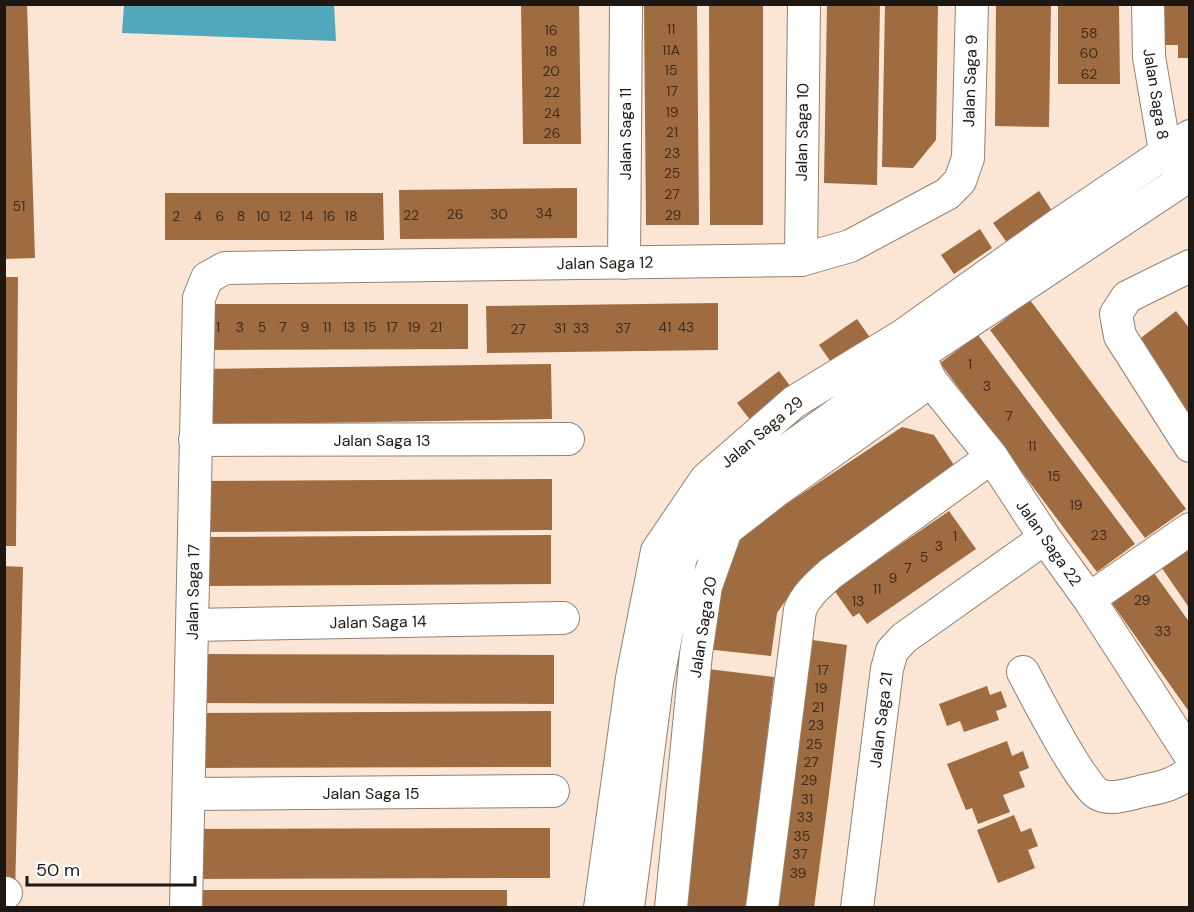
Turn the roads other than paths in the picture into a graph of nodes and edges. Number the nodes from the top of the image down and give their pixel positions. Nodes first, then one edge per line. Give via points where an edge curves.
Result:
1 (626, 4) edge
2 (804, 4) edge
3 (972, 4) edge
4 (1148, 4) edge
5 (1177, 143) edge
6 (968, 158) joint
7 (1187, 176) edge
8 (801, 260) junction
9 (624, 263) junction
10 (1190, 266) edge
11 (207, 278) joint
12 (917, 357) junction
13 (568, 439) dead end
14 (195, 440) junction
15 (1190, 446) edge
16 (992, 458) junction
17 (1190, 529) edge
18 (1045, 538) junction
19 (1089, 598) junction
20 (563, 618) dead end
21 (192, 625) junction
22 (1023, 672) dead end
23 (1190, 755) edge
24 (1190, 772) edge
25 (552, 791) dead end
26 (189, 794) junction
27 (186, 908) edge
28 (600, 908) edge
29 (628, 908) edge
30 (671, 908) edge
31 (762, 908) edge
32 (857, 908) edge

1 - 9 street, Jalan Saga 11
2 - 8 street, Jalan Saga 10
3 - 6 street, Jalan Saga 9
4 - 5 street, Jalan Saga 8 via 1149,57
5 - 7 street, Jalan Saga 8
5 - 12 street, Jalan Saga 29
6 - 8 street, Jalan Saga 12 via 960,181 948,194 850,246
7 - 12 street, Jalan Saga 29
8 - 9 street, Jalan Saga 12
9 - 11 street, Jalan Saga 12 via 225,268
10 - 15 street via 1127,297 1116,314 1120,336
11 - 14 street, Jalan Saga 17 via 199,298
12 - 16 street, Jalan Saga 22
12 - 28 street, Jalan Saga 29 via 794,402 706,479 657,551 632,678
12 - 29 street, Jalan Saga 29 via 722,497 681,556 657,683
12 - 30 street, Jalan Saga 20 via 776,491 726,530 706,586 696,654
13 - 14 street, Jalan Saga 13
14 - 21 street, Jalan Saga 17
16 - 18 street, Jalan Saga 22
16 - 31 street via 830,574 803,603
17 - 19 street
18 - 19 street, Jalan Saga 22
18 - 32 street, Jalan Saga 21 via 904,638 892,651 886,669
19 - 23 street, Jalan Saga 22
20 - 21 street, Jalan Saga 14
21 - 26 street, Jalan Saga 17
22 - 24 street via 1094,793 1108,797 1131,794 1177,783
25 - 26 street, Jalan Saga 15
26 - 27 street, Jalan Saga 17

